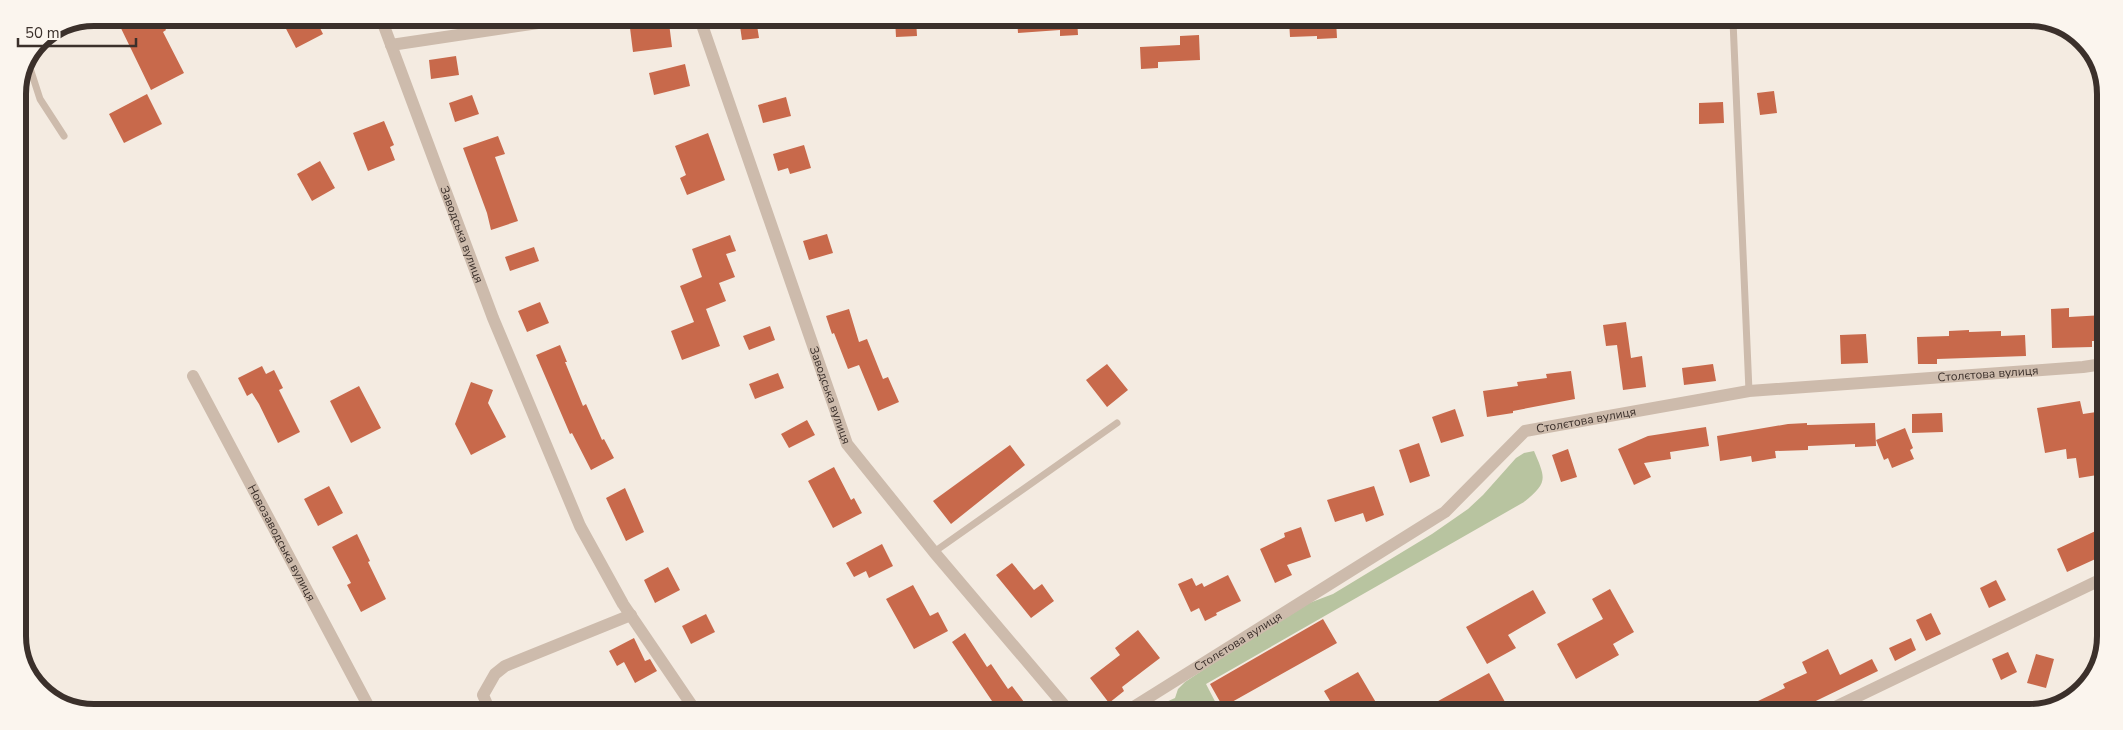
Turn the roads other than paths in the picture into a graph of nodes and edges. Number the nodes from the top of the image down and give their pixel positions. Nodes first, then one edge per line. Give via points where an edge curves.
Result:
1 (384, 26) edge
2 (518, 26) edge
3 (702, 26) edge
4 (1734, 26) edge
5 (391, 45) junction
6 (31, 70) edge
7 (64, 136) dead end
8 (2097, 365) edge
9 (193, 376) dead end
10 (1749, 391) junction
11 (1117, 423) dead end
12 (934, 552) junction
13 (2097, 581) edge
14 (631, 616) junction
15 (367, 704) edge
16 (487, 704) edge
17 (691, 704) edge
18 (1064, 704) edge
19 (1138, 704) edge
20 (1841, 704) edge

1 - 5 street, Заводська вулиця
2 - 5 street
3 - 12 street, Заводська вулиця via 847,444
4 - 10 lane
5 - 14 street, Заводська вулиця via 493,318 572,508
6 - 7 lane via 40,99
8 - 10 street, Столєтова вулиця
9 - 15 street, Новозаводська вулиця
10 - 19 street, Столєтова вулиця via 1525,431 1445,512
11 - 12 lane
12 - 18 street, Заводська вулиця
13 - 20 street
14 - 16 street via 505,666 495,674 483,695
14 - 17 street, Заводська вулиця

